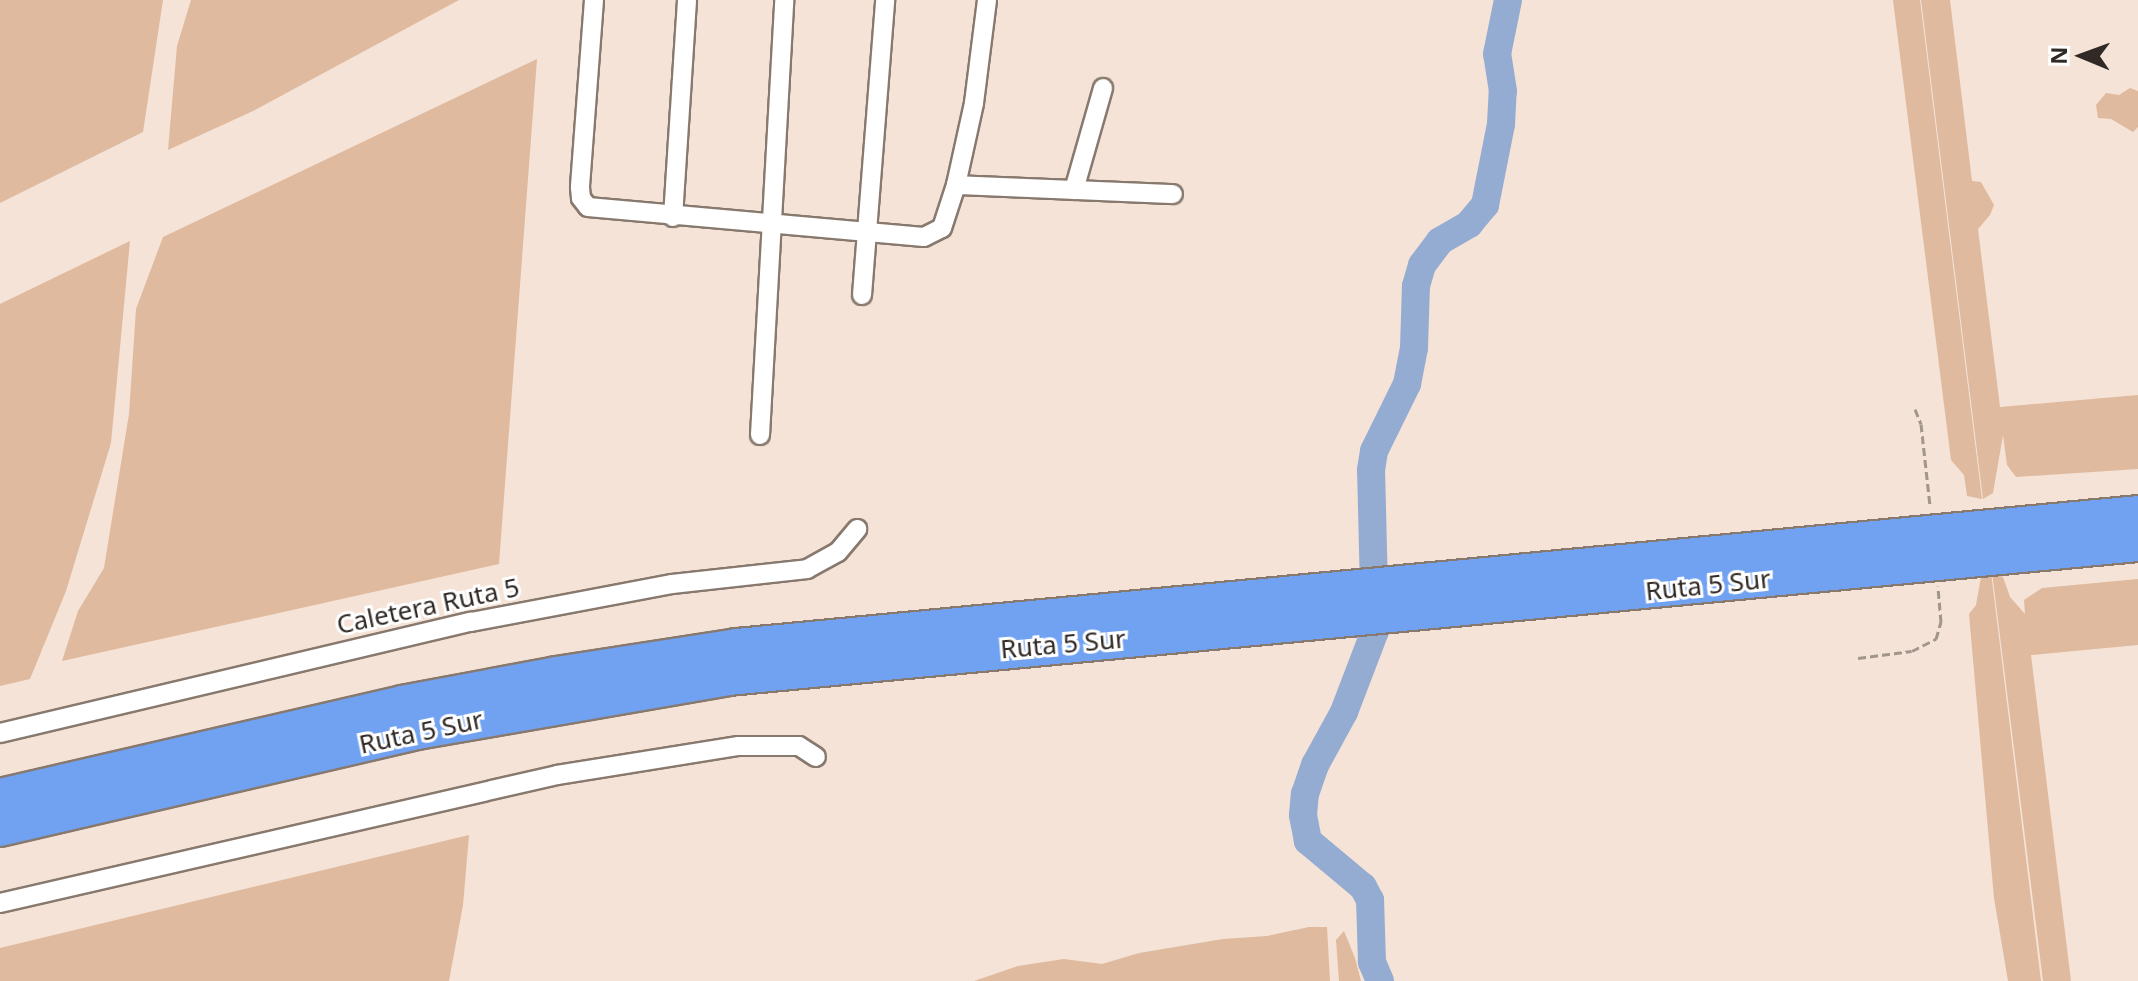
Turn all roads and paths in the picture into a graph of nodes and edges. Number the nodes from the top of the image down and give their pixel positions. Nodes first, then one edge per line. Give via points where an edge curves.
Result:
1 (594, 0) edge
2 (687, 0) edge
3 (784, 0) edge
4 (885, 0) edge
5 (987, 0) edge
6 (1103, 88) dead end
7 (956, 185) junction
8 (1074, 190) junction
9 (1173, 194) dead end
10 (673, 217) junction
11 (773, 225) junction
12 (867, 234) junction
13 (862, 295) dead end
14 (1915, 409) dead end
15 (760, 435) dead end
16 (1930, 505) dead end
17 (2138, 513) edge
18 (857, 529) dead end
19 (2008, 541) junction
20 (2138, 544) edge
21 (1937, 579) dead end
22 (1351, 604) junction
23 (1858, 658) dead end
24 (0, 733) edge
25 (816, 757) dead end
26 (0, 796) edge
27 (0, 829) edge
28 (0, 903) edge

1 - 10 street via 581,198 599,211
2 - 10 street
3 - 11 street
4 - 12 street
5 - 7 street via 974,103
6 - 8 street
7 - 8 street
7 - 12 street via 946,219 934,235
8 - 9 street
10 - 11 street
11 - 12 street
11 - 15 street
12 - 13 street
14 - 16 path
17 - 19 highway, Ruta 5 Sur
18 - 24 street, Caletera Ruta 5 via 830,558 798,571 672,584 471,622
19 - 20 highway, Ruta 5 Sur
19 - 22 highway, Ruta 5 Sur
21 - 23 path via 1941,622 1936,639 1912,651
22 - 26 highway, Ruta 5 Sur via 887,629 684,653 402,703
22 - 27 highway, Ruta 5 Sur via 648,690 355,745
25 - 28 street via 799,746 739,746 557,775

